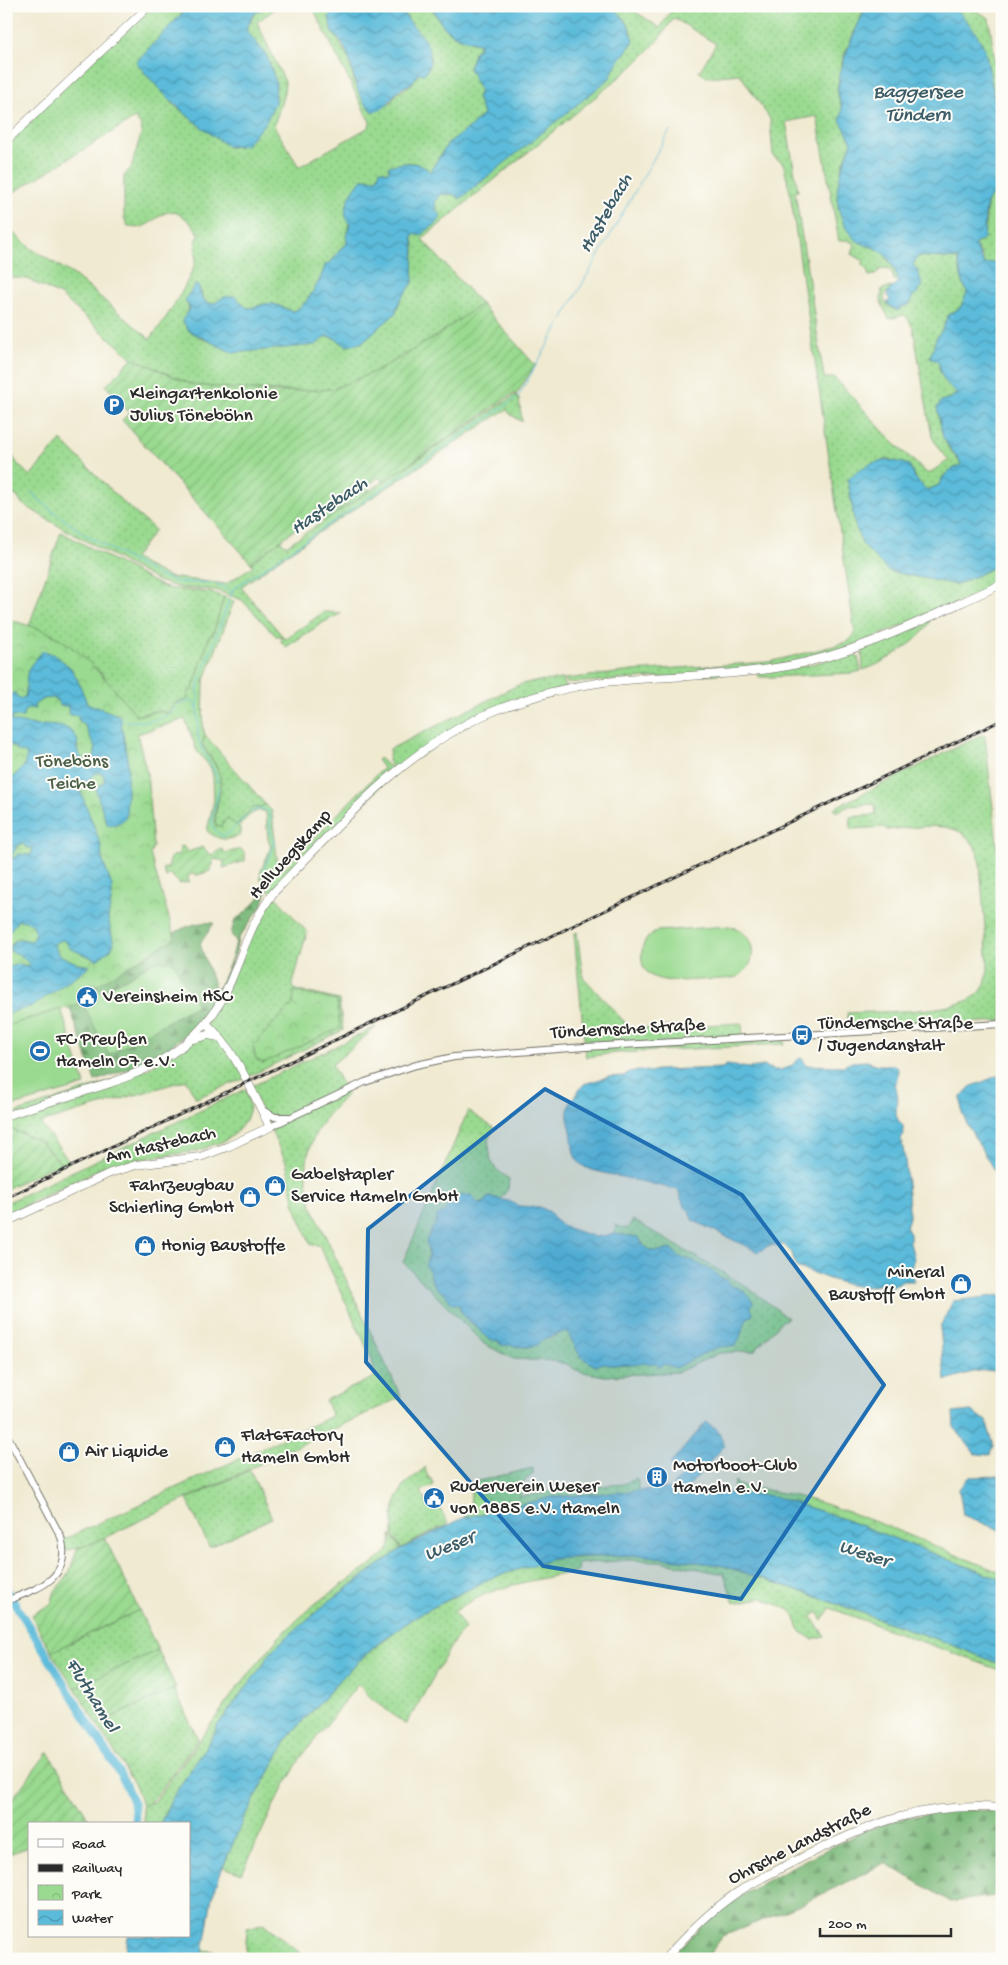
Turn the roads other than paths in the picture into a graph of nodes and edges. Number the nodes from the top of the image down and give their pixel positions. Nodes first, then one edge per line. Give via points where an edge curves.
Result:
1 (149, 6) edge
2 (6, 141) edge
3 (1002, 584) edge
4 (206, 1024) junction
5 (1002, 1024) edge
6 (222, 1038) junction
7 (192, 1040) junction
8 (261, 1109) junction
9 (6, 1116) edge
10 (294, 1116) junction
11 (270, 1127) junction
12 (6, 1222) edge
13 (6, 1433) edge
14 (6, 1601) edge
15 (1002, 1808) edge
16 (666, 1959) edge

1 - 2 main road
3 - 4 main road, Hellwegskamp via 868,643 811,661 764,669 566,688 488,713 449,734 415,756 370,794 273,894 262,908 230,984
4 - 6 main road
4 - 7 main road, Hellwegskamp
5 - 10 street, Tündernsche Straße via 461,1056 394,1071
6 - 7 main road via 208,1035
6 - 8 main road
7 - 9 main road via 147,1068
8 - 10 street via 275,1117
8 - 11 main road
10 - 11 street, Tündernsche Straße
11 - 12 main road, Am Hastebach via 200,1157 136,1165 110,1173
13 - 14 street via 61,1537 64,1552 54,1578 39,1588
15 - 16 main road, Ohrsche Landstraße via 962,1807 917,1812 880,1822 844,1837 736,1893 700,1922

